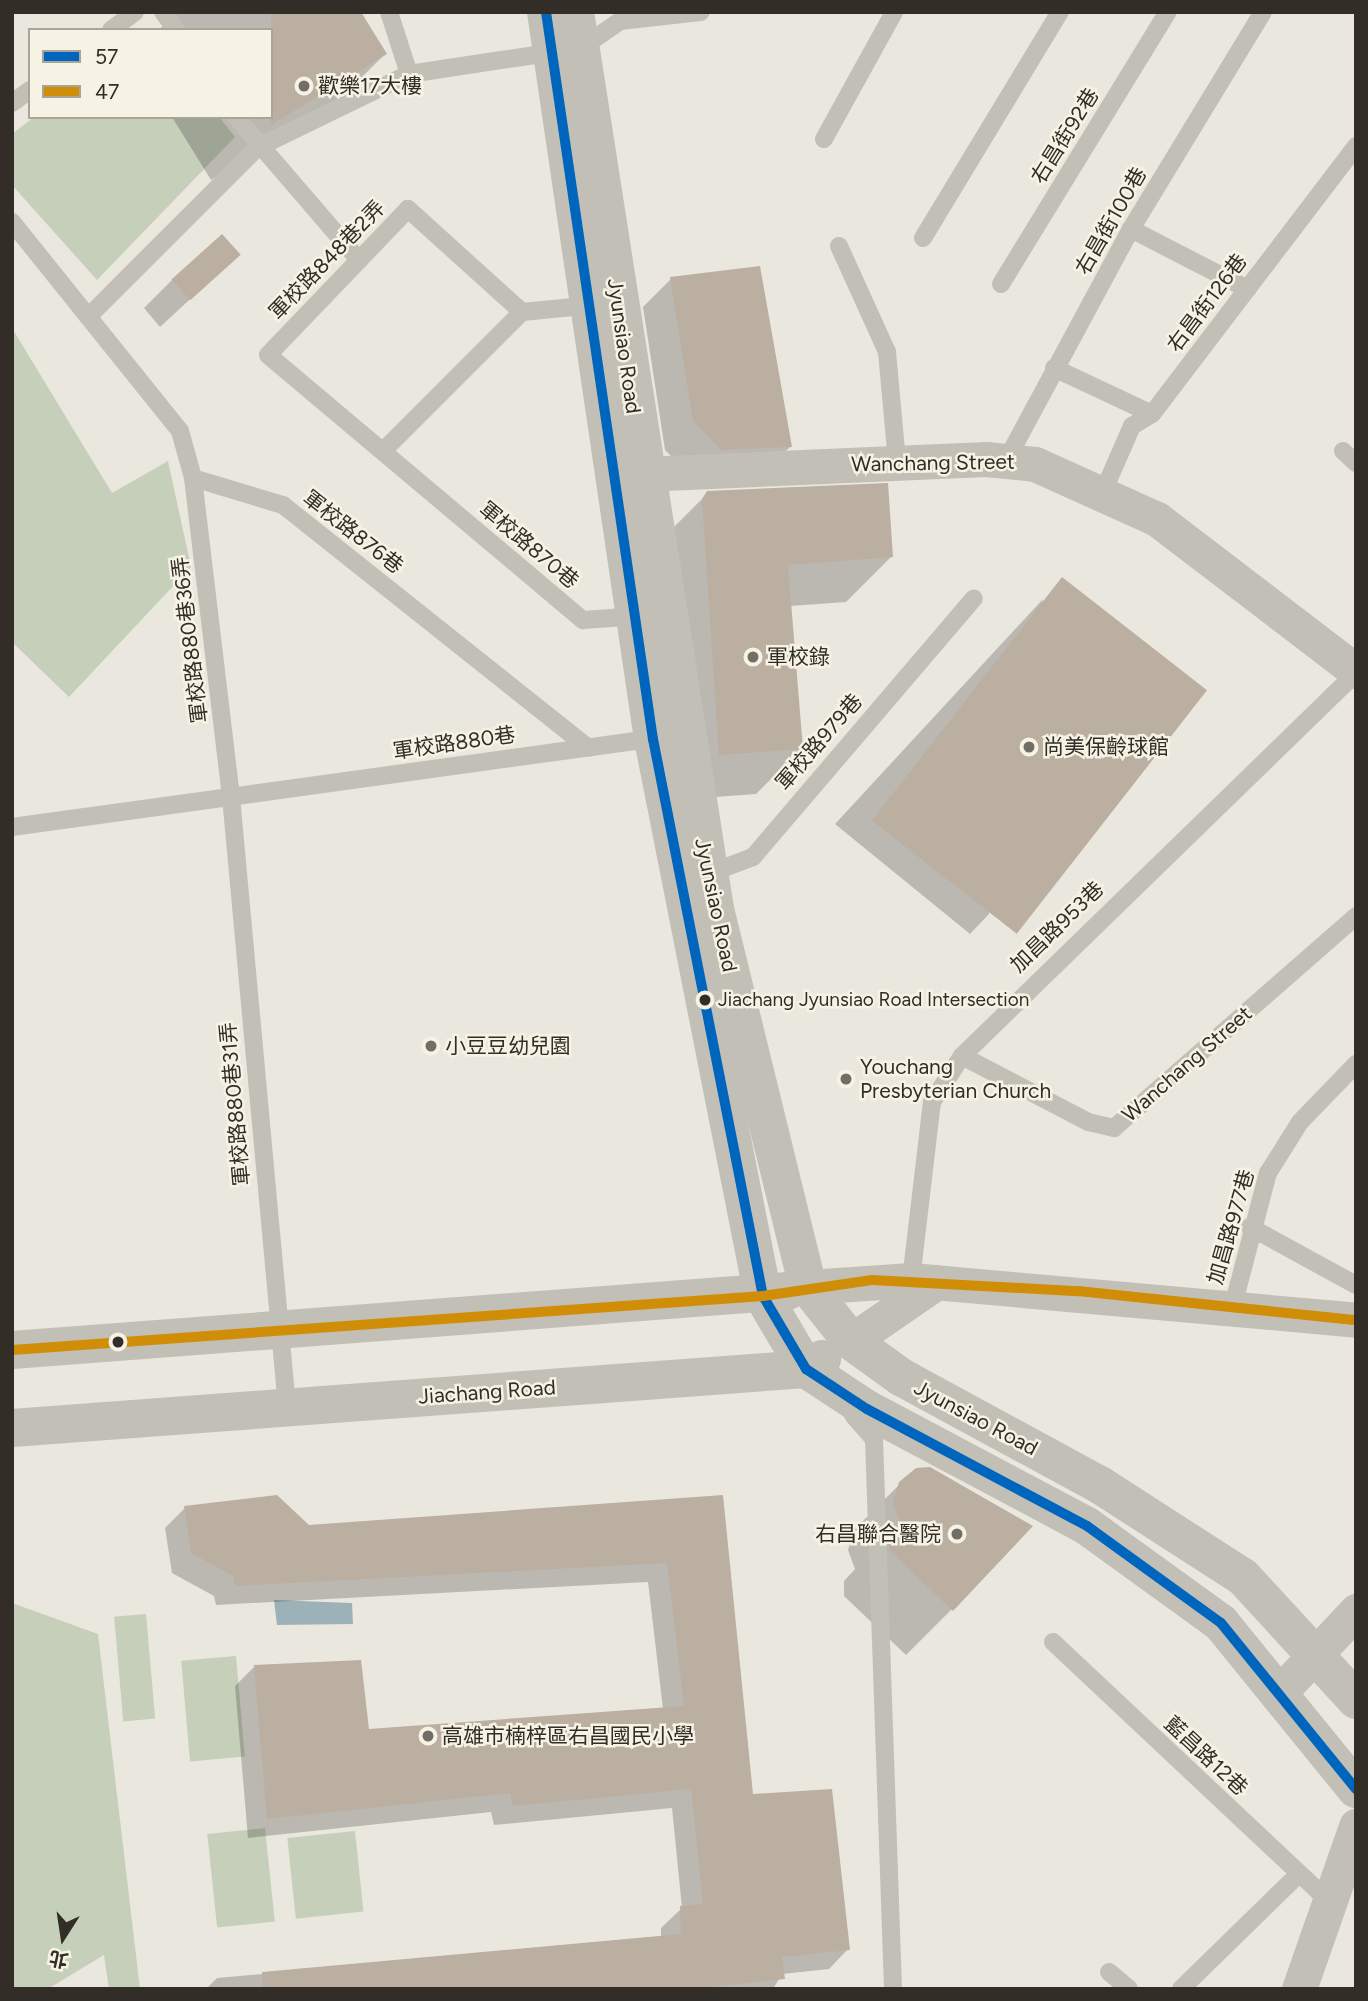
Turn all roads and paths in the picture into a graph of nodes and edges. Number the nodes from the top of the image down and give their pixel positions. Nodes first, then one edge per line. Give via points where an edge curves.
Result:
1 (135, 12) edge
2 (163, 12) edge
3 (389, 12) edge
4 (546, 12) edge
5 (701, 12) edge
6 (894, 12) edge
7 (1060, 12) edge
8 (1168, 12) edge
9 (1263, 12) edge
10 (114, 28) edge
11 (175, 28) edge
12 (569, 38) edge
13 (409, 74) junction
14 (28, 91) edge
15 (12, 103) edge
16 (237, 119) edge
17 (824, 139) dead end
18 (1356, 146) edge
19 (257, 148) junction
20 (12, 222) edge
21 (1131, 229) junction
22 (923, 238) dead end
23 (839, 246) dead end
24 (359, 260) junction
25 (1001, 284) dead end
26 (1247, 289) junction
27 (603, 304) junction
28 (522, 312) junction
29 (88, 317) junction
30 (1054, 368) junction
31 (1152, 414) junction
32 (383, 451) junction
33 (1007, 459) junction
34 (897, 463) junction
35 (628, 474) junction
36 (193, 478) junction
37 (1104, 490) junction
38 (974, 598) dead end
39 (650, 615) junction
40 (1356, 672) edge
41 (668, 737) junction
42 (588, 748) junction
43 (231, 797) junction
44 (12, 827) edge
45 (693, 878) junction
46 (1356, 916) edge
47 (962, 1056) junction
48 (1356, 1065) edge
49 (1250, 1227) junction
50 (924, 1281) junction
51 (1356, 1284) edge
52 (808, 1287) junction
53 (763, 1296) junction
54 (1233, 1306) junction
55 (1356, 1320) edge
56 (277, 1328) junction
57 (851, 1341) junction
58 (12, 1350) edge
59 (806, 1368) junction
60 (287, 1407) junction
61 (12, 1428) edge
62 (1356, 1611) edge
63 (1053, 1642) dead end
64 (1321, 1656) junction
65 (1281, 1691) junction
66 (1356, 1700) edge
67 (1356, 1789) edge
68 (1356, 1826) edge
69 (1298, 1875) junction
70 (1329, 1902) junction
71 (1109, 1972) dead end
72 (893, 1989) edge
73 (1129, 1989) edge
74 (1181, 1989) edge
75 (1299, 1989) edge

1 - 10 lane
2 - 11 lane
3 - 13 lane
4 - 12 street, Jyunsiao Road
5 - 12 lane via 620,21
6 - 17 lane
7 - 22 lane
8 - 25 lane, 右昌街92巷
9 - 21 lane, 右昌街100巷
12 - 13 lane
12 - 27 street, Jyunsiao Road
13 - 19 lane
14 - 15 lane
16 - 19 lane
18 - 26 lane, 右昌街126巷
19 - 24 lane
19 - 29 lane
20 - 29 lane
21 - 26 lane
21 - 30 lane, 右昌街100巷
23 - 34 lane via 887,352
24 - 28 lane, 軍校路848巷2弄 via 408,209
24 - 32 lane, 軍校路848巷2弄 via 268,355
26 - 31 lane, 右昌街126巷
27 - 28 lane
27 - 35 street, Jyunsiao Road
28 - 32 lane
29 - 36 lane via 180,431
30 - 31 lane
30 - 33 lane, 右昌街100巷
31 - 37 lane, 右昌街126巷 via 1132,426
32 - 39 lane, 軍校路870巷 via 583,621
33 - 34 street, Wanchang Street
33 - 37 street, Wanchang Street
34 - 35 street, Wanchang Street
35 - 39 street, Jyunsiao Road
36 - 42 lane, 軍校路876巷 via 283,505
36 - 43 lane, 軍校路880巷36弄
37 - 40 street, Wanchang Street via 1202,550
38 - 45 lane, 軍校路979巷 via 753,858
39 - 41 street, Jyunsiao Road
40 - 47 lane, 加昌路953巷
41 - 42 lane, 軍校路880巷
41 - 45 street, Jyunsiao Road
42 - 43 lane, 軍校路880巷
43 - 44 lane, 軍校路880巷
43 - 56 lane, 軍校路880巷31弄
45 - 52 street, Jyunsiao Road
45 - 53 street, Jyunsiao Road
46 - 47 lane, Wanchang Street via 1114,1128 1088,1122
47 - 50 lane, 加昌路953巷 via 932,1102
48 - 49 lane, 加昌路977巷 via 1284,1146
49 - 51 lane
49 - 54 lane, 加昌路977巷
50 - 52 street
50 - 54 street
50 - 57 street, Jiachang Road
52 - 53 street
52 - 57 street, Jyunsiao Road
53 - 56 street
53 - 59 street, Jyunsiao Road
54 - 55 street
56 - 58 street
56 - 60 lane, 軍校路880巷31弄
57 - 59 street, Jiachang Road
57 - 64 street, Jyunsiao Road via 901,1377 1190,1540 1243,1577
59 - 60 street, Jiachang Road
59 - 65 street, Jyunsiao Road via 867,1409 1087,1526 1171,1582 1221,1623
59 - 72 lane via 874,1439
60 - 61 street, Jiachang Road
62 - 64 street
63 - 69 lane, 藍昌路12巷
64 - 65 street
64 - 66 street, Jyunsiao Road
65 - 67 street, Jyunsiao Road
68 - 70 street
69 - 70 lane, 藍昌路12巷
69 - 74 lane
70 - 75 street
71 - 73 lane

